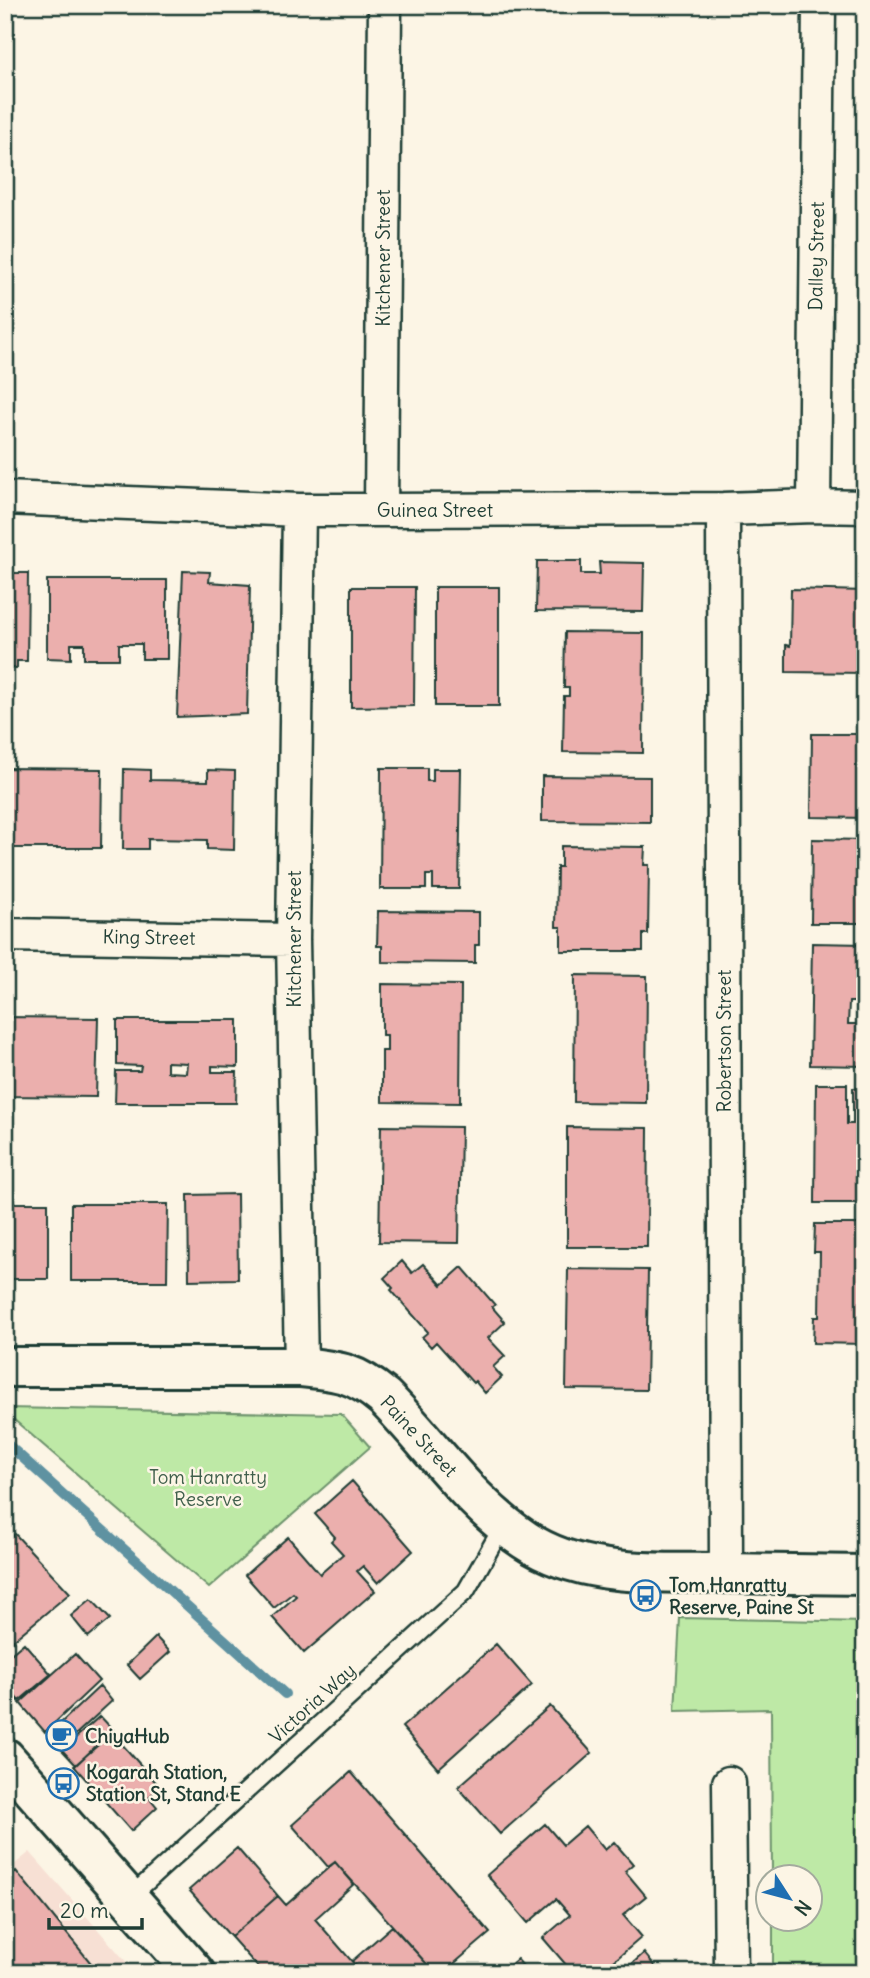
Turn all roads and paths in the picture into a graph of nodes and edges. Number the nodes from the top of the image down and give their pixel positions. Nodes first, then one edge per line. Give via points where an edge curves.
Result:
1 (385, 5) edge
2 (818, 5) edge
3 (5, 498) edge
4 (814, 506) junction
5 (865, 507) edge
6 (723, 509) junction
7 (299, 510) junction
8 (381, 510) junction
9 (5, 935) edge
10 (293, 940) junction
11 (5, 1367) edge
12 (301, 1367) junction
13 (504, 1524) junction
14 (726, 1573) junction
15 (865, 1575) edge
16 (5, 1758) edge
17 (729, 1783) dead end
18 (129, 1898) junction
19 (195, 1973) edge
20 (731, 1973) edge

1 - 8 street, Kitchener Street
2 - 4 street, Dalley Street
3 - 7 street, Guinea Street
4 - 5 street, Guinea Street
4 - 6 street, Guinea Street
6 - 8 street, Guinea Street
6 - 14 street, Robertson Street
7 - 8 street, Guinea Street
7 - 10 street, Kitchener Street
9 - 10 street, King Street
10 - 12 street, Kitchener Street
11 - 12 main road, Paine Street
12 - 13 main road, Paine Street via 334,1370 369,1384
13 - 14 main road, Paine Street via 542,1550 596,1567
13 - 18 lane, Victoria Way via 466,1591
14 - 15 main road, Paine Street
16 - 18 main road
17 - 20 street
18 - 19 main road

